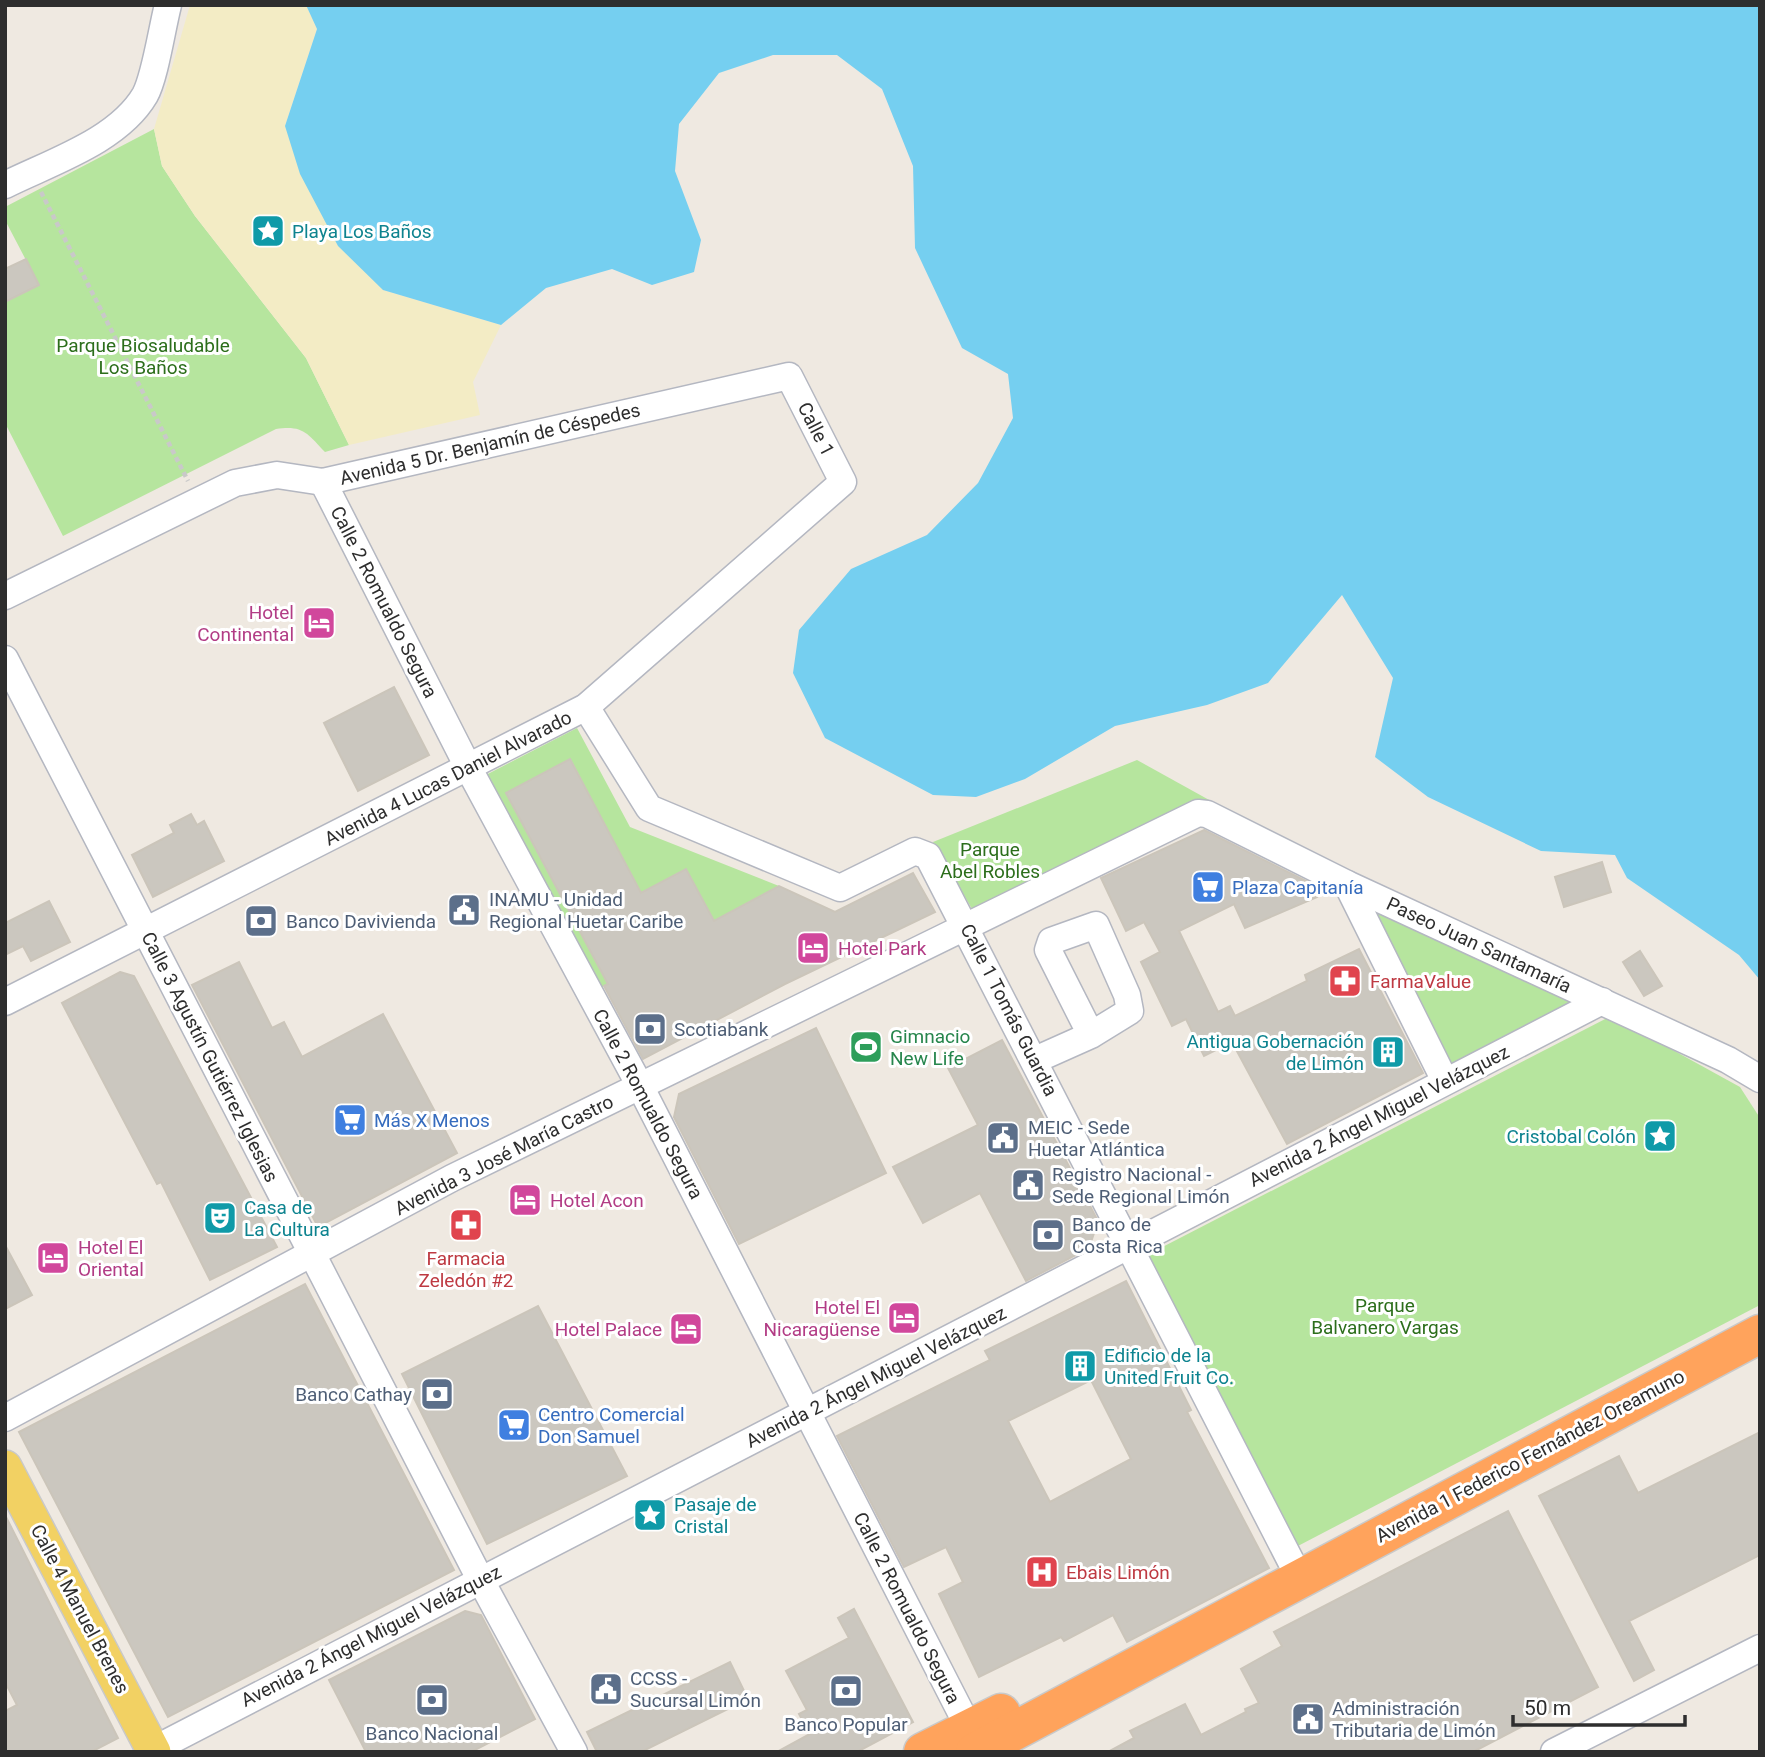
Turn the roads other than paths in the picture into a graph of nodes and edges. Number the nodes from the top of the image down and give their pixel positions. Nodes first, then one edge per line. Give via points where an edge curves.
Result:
1 (168, 5) edge
2 (5, 185) edge
3 (789, 376) joint
4 (323, 482) junction
5 (843, 482) joint
6 (5, 596) edge
7 (5, 659) edge
8 (586, 707) junction
9 (469, 769) junction
10 (1198, 813) joint
11 (1348, 884) junction
12 (966, 925) junction
13 (145, 932) junction
14 (1602, 1001) junction
15 (5, 1002) edge
16 (1091, 1035) dead end
17 (1035, 1060) junction
18 (1760, 1079) edge
19 (1445, 1081) junction
20 (639, 1086) junction
21 (1128, 1246) junction
22 (312, 1254) junction
23 (1760, 1334) edge
24 (807, 1414) junction
25 (5, 1418) edge
26 (5, 1467) edge
27 (1300, 1578) junction
28 (480, 1579) junction
29 (1760, 1648) edge
30 (1760, 1666) edge
31 (974, 1743) edge
32 (152, 1751) edge
33 (574, 1752) edge
34 (923, 1752) edge
35 (1555, 1752) edge
36 (1585, 1752) edge

1 - 2 street via 145,94 119,124
3 - 4 street, Avenida 5 Dr. Benjamín de Céspedes
3 - 5 street, Calle 1
4 - 6 street, Avenida 5 Dr. Benjamín de Céspedes via 277,475 235,484
4 - 9 street, Calle 2 Romualdo Segura
5 - 8 street, Avenida 4 Lucas Daniel Alvarado
7 - 13 street, Calle 3 Agustín Gutiérrez Iglesias
8 - 9 street, Avenida 4 Lucas Daniel Alvarado
8 - 12 street, Calle 1 Tomás Guardia via 649,808 840,888 915,851 929,856
9 - 13 street, Avenida 4 Lucas Daniel Alvarado
9 - 20 street, Calle 2 Romualdo Segura
10 - 11 street, Paseo Juan Santamaría
10 - 12 street, Avenida 3 José María Castro
11 - 14 street, Paseo Juan Santamaría
11 - 19 street
12 - 17 street, Calle 1 Tomás Guardia
12 - 20 street, Avenida 3 José María Castro
13 - 15 street, Avenida 4 Lucas Daniel Alvarado
13 - 22 street, Calle 3 Agustín Gutiérrez Iglesias
14 - 18 street, Paseo Juan Santamaría via 1728,1059
14 - 19 street, Avenida 2 Ángel Miguel Velázquez
16 - 17 street
17 - 21 street, Calle 1 Tomás Guardia
19 - 21 street, Avenida 2 Ángel Miguel Velázquez
20 - 22 street, Avenida 3 José María Castro via 452,1178
20 - 24 street, Calle 2 Romualdo Segura
21 - 24 street, Avenida 2 Ángel Miguel Velázquez
21 - 27 street, Calle 1 Tomás Guardia
22 - 25 street, Avenida 3 José María Castro
22 - 28 street, Calle 3 Agustín Gutiérrez Iglesias
23 - 27 highway, Avenida 1 Federico Fernández Oreamuno
24 - 28 street, Avenida 2 Ángel Miguel Velázquez
24 - 31 street, Calle 2 Romualdo Segura
26 - 32 main road, Calle 4 Manuel Brenes
27 - 31 highway, Avenida 1 Federico Fernández Oreamuno
28 - 32 street, Avenida 2 Ángel Miguel Velázquez
28 - 33 street, Calle 3 Agustín Gutiérrez Iglesias
29 - 35 street
30 - 36 street
31 - 34 highway, Avenida 1 Federico Fernández Oreamuno

